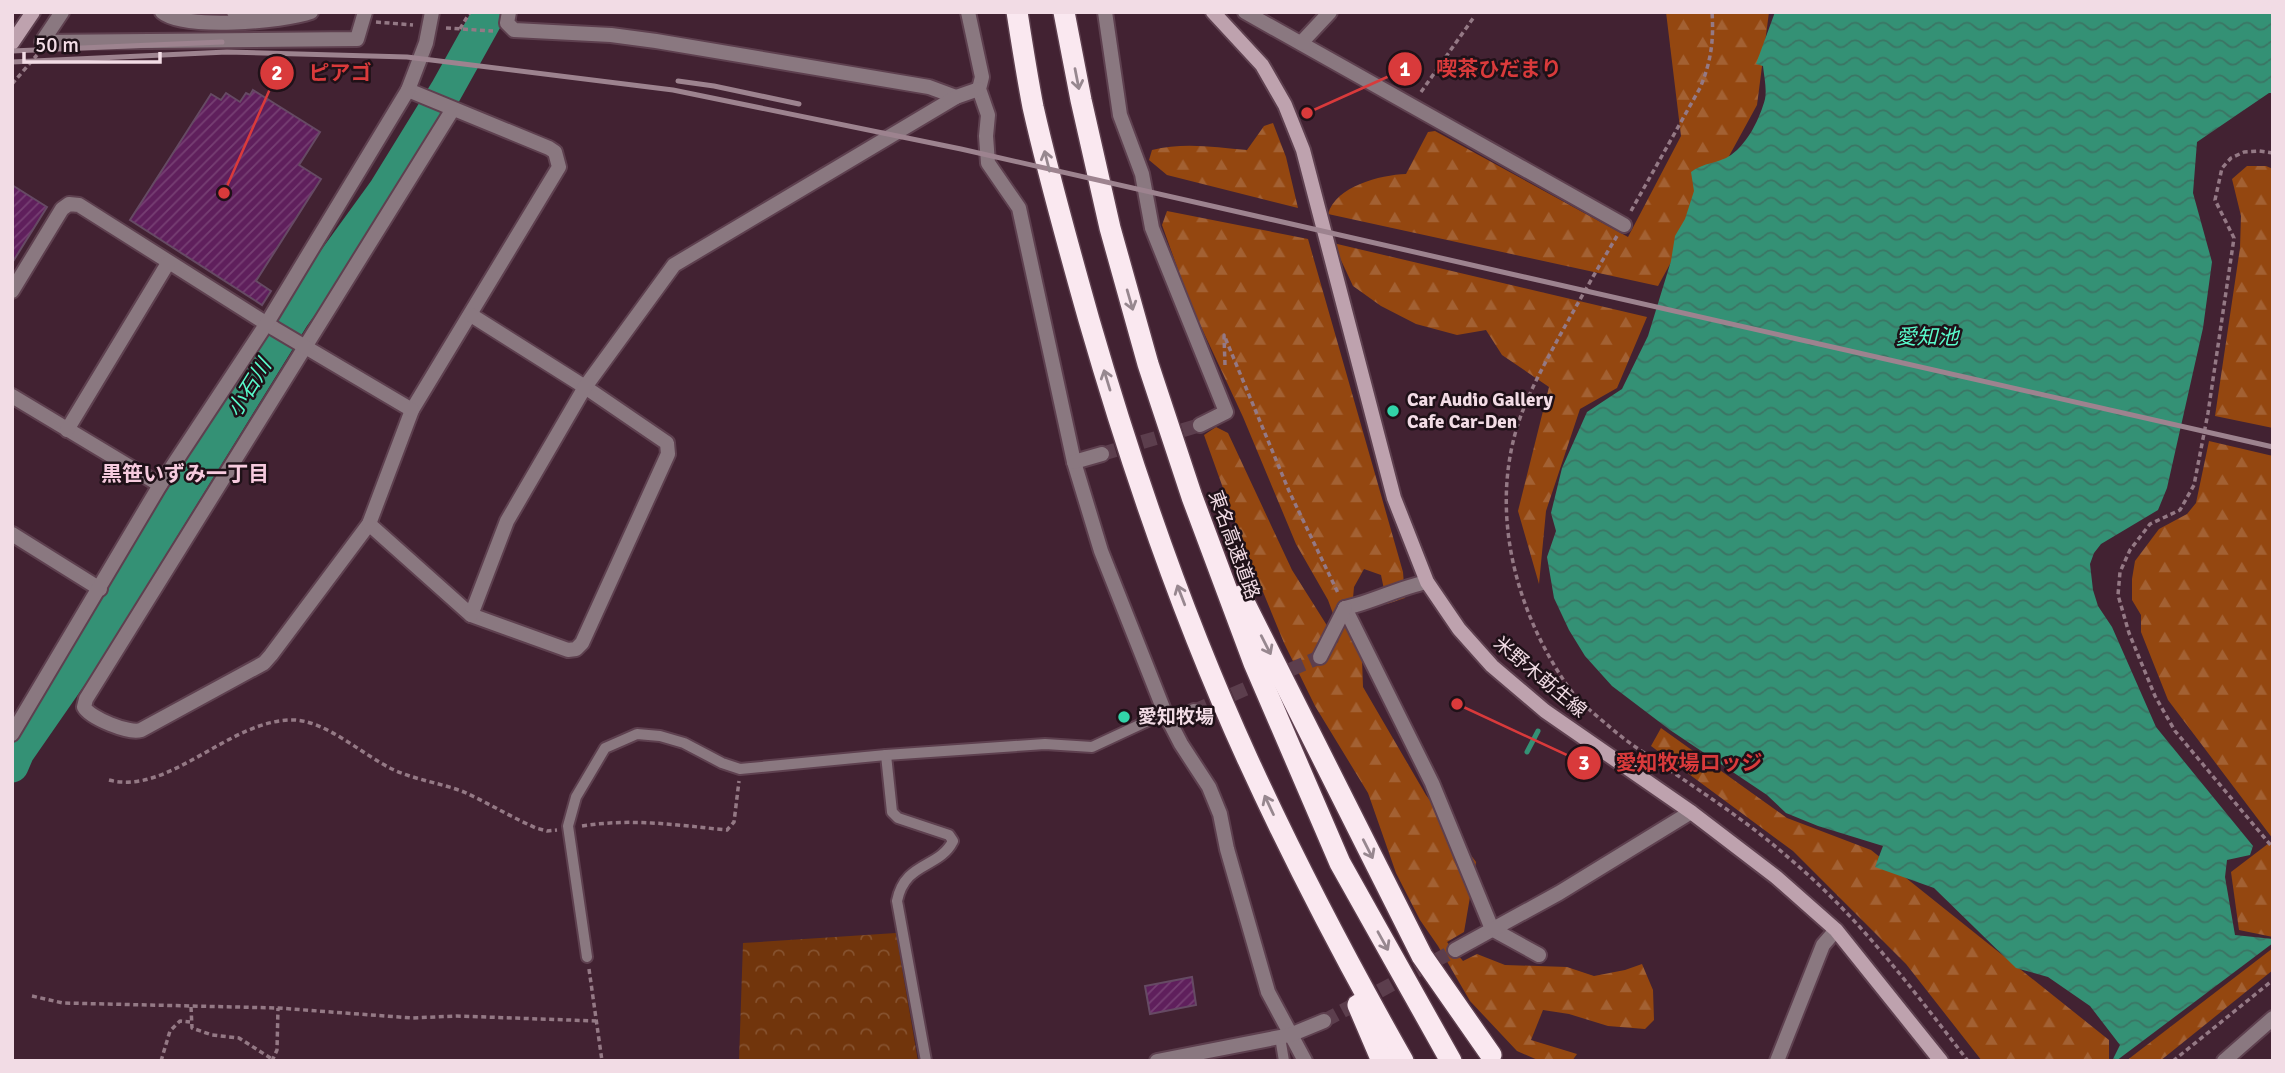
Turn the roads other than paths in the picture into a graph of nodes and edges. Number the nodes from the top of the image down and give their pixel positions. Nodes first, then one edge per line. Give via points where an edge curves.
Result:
1 (33, 12) edge
2 (62, 12) edge
3 (162, 12) edge
4 (294, 12) edge
5 (311, 12) edge
6 (509, 12) edge
7 (968, 12) edge
8 (1017, 12) edge
9 (1064, 12) edge
10 (1105, 12) edge
11 (1213, 12) edge
12 (1245, 12) edge
13 (1330, 12) edge
14 (246, 13) edge
15 (363, 17) edge
16 (430, 19) edge
17 (12, 43) edge
18 (1301, 43) junction
19 (979, 89) junction
20 (414, 93) junction
21 (956, 97) junction
22 (449, 107) junction
23 (1624, 225) road end
24 (168, 263) junction
25 (12, 291) edge
26 (471, 315) junction
27 (271, 326) junction
28 (302, 345) junction
29 (585, 387) junction
30 (12, 396) edge
31 (412, 410) junction
32 (1200, 425) tunnel mouth
33 (66, 430) junction
34 (1102, 454) tunnel mouth
35 (1074, 462) junction
36 (160, 485) junction
37 (1192, 497) junction
38 (369, 524) junction
39 (12, 534) edge
40 (1427, 582) junction
41 (100, 589) junction
42 (1345, 608) junction
43 (471, 615) junction
44 (1320, 657) tunnel mouth
45 (1194, 711) tunnel mouth
46 (1167, 718) junction
47 (12, 734) edge
48 (886, 754) junction
49 (1691, 811) junction
50 (1282, 833) junction
51 (1492, 929) junction
52 (1836, 930) junction
53 (1455, 950) tunnel mouth
54 (1539, 955) dead end
55 (587, 957) road end
56 (2273, 1018) edge
57 (1324, 1021) tunnel mouth
58 (1285, 1036) junction
59 (1491, 1055) dead end
60 (926, 1061) edge
61 (1157, 1061) edge
62 (1284, 1061) edge
63 (1305, 1061) edge
64 (1382, 1061) edge
65 (1403, 1061) edge
66 (1451, 1061) edge
67 (1777, 1061) edge
68 (1941, 1061) edge
69 (2224, 1061) edge

1 - 17 main road
2 - 15 street via 42,42 357,39
3 - 5 street via 173,19 248,23
4 - 14 street
6 - 21 street via 507,23 514,30 645,40 929,87
7 - 19 street via 982,77
50 -> 8 highway via 1214,682 1139,481 1065,236 1033,105
9 -> 37 highway, 東名高速道路 via 1110,228
10 - 32 street via 1120,115 1142,174 1152,228 1226,412
11 - 40 main road, 米野木莇生線 via 1262,65 1303,150 1394,498
12 - 18 street
13 - 18 street
16 - 20 street
18 - 23 street
19 - 21 street
19 - 35 street via 988,115 988,163 1019,208
20 - 22 street
20 - 27 street
21 - 29 street via 674,265
22 - 26 street via 549,148 559,162
22 - 28 street
24 - 25 street via 79,205 69,204
24 - 27 street
24 - 33 street
26 - 29 street
26 - 31 street
27 - 28 street
27 - 36 street
28 - 31 street
28 - 38 street via 86,699 85,710 136,732 264,663
29 - 43 street via 507,521
29 - 43 street via 664,440 669,450 582,643 568,650
30 - 33 street
31 - 38 street
33 - 36 street
34 - 35 street
35 - 46 street via 1101,551
36 - 41 street
37 -> 59 highway via 1422,956
37 -> 66 highway, 東名高速道路 via 1254,663 1340,863
38 - 43 street
39 - 41 street
40 - 42 street
40 - 49 main road, 米野木莇生線 via 1492,666 1545,711
41 - 47 street
42 - 44 street
42 - 51 street via 1432,783
45 - 46 street
46 - 48 lane via 1092,747 1045,744
46 - 58 street via 1216,805 1268,992
48 - 55 lane via 740,768 660,736 637,734 605,748 576,797 569,829
48 - 60 lane via 892,812 949,835 953,841 949,849 909,874 897,901
49 - 51 street
49 - 52 main road, 米野木莇生線
50 - 64 highway
50 - 65 highway
51 - 53 street
51 - 54 street
52 - 67 street via 1823,945
52 - 68 main road, 米野木莇生線
56 - 69 street
57 - 58 street
58 - 61 street
58 - 62 lane
58 - 63 street

